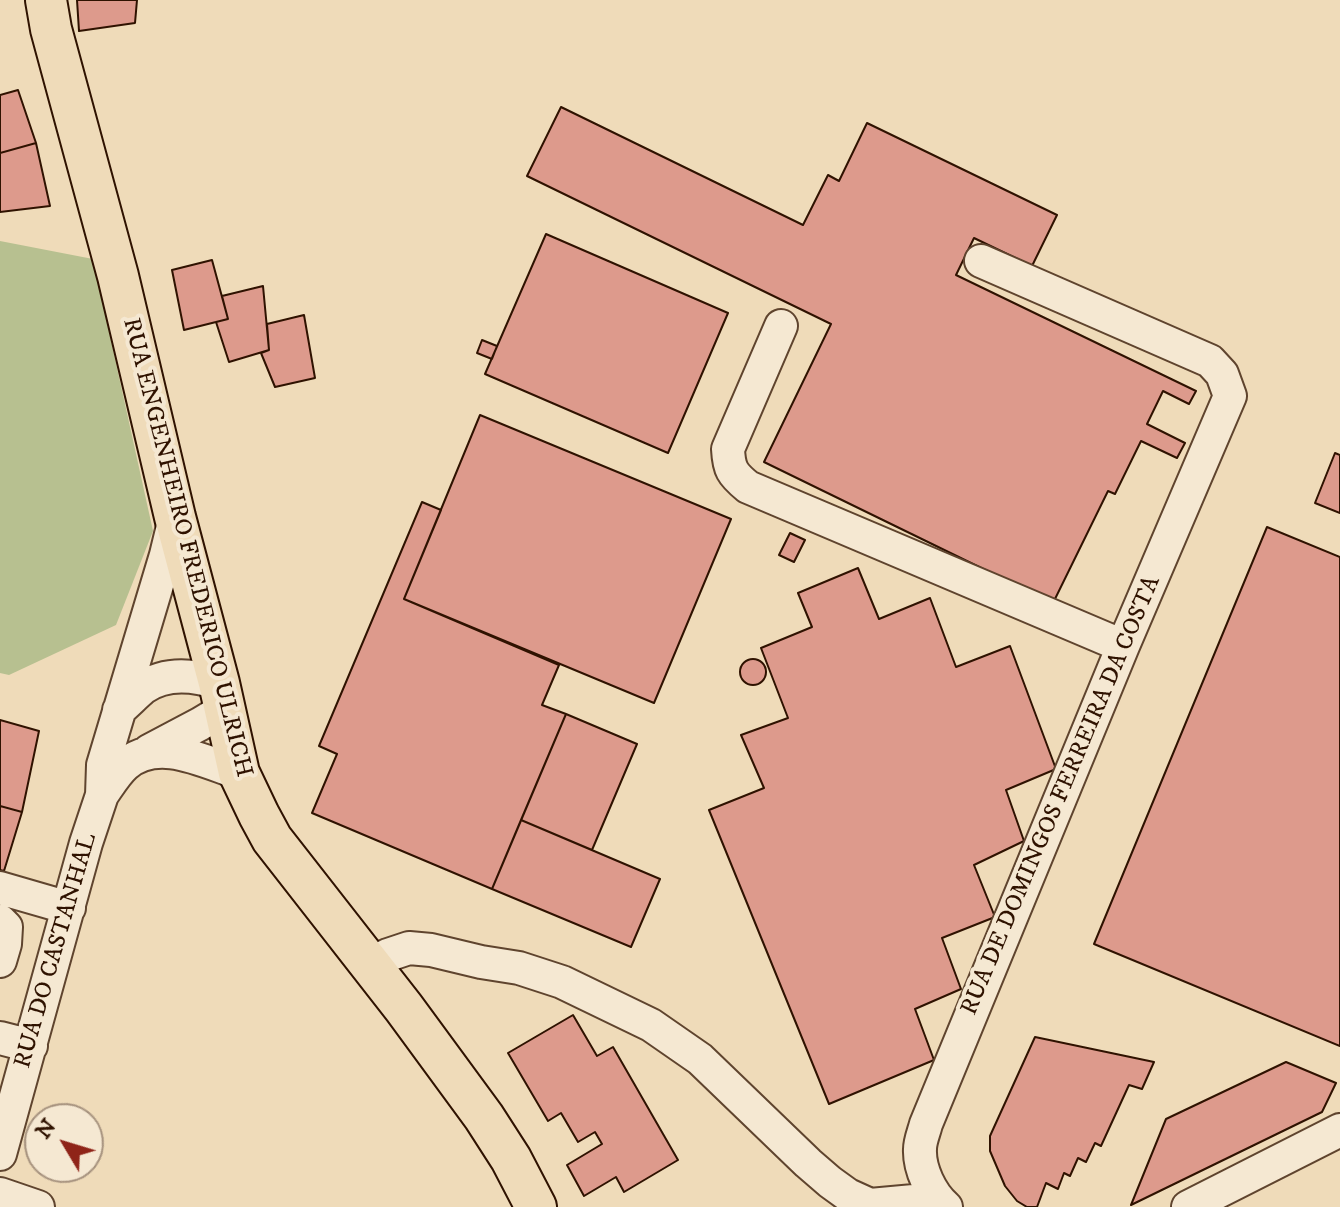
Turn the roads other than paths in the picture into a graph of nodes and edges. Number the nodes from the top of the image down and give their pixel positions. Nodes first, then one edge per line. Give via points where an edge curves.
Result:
1 (46, 0) edge
2 (981, 261) dead end
3 (781, 326) dead end
4 (175, 517) junction
5 (1123, 646) junction
6 (222, 696) junction
7 (119, 710) junction
8 (146, 753) junction
9 (239, 773) junction
10 (102, 795) junction
11 (0, 888) edge
12 (69, 908) junction
13 (0, 921) edge
14 (0, 961) edge
15 (369, 964) junction
16 (0, 1038) edge
17 (31, 1046) junction
18 (1340, 1130) edge
19 (0, 1154) edge
20 (0, 1194) edge
21 (941, 1203) edge
22 (38, 1207) edge
23 (536, 1207) edge
24 (1188, 1207) edge

1 - 4 main road, RUA ENGENHEIRO FREDERICO ULRICH
2 - 5 street, RUA DE DOMINGOS FERREIRA DA COSTA via 1210,361 1222,374 1230,396
3 - 5 street via 728,449 729,466 738,479
4 - 6 main road, RUA ENGENHEIRO FREDERICO ULRICH
4 - 7 street, RUA DO CASTANHAL
5 - 21 street, RUA DE DOMINGOS FERREIRA DA COSTA via 926,1124 920,1149 924,1171
6 - 7 street via 200,677 172,676 146,686
6 - 8 street, RUA DO CASTANHAL via 200,724
6 - 9 main road, RUA ENGENHEIRO FREDERICO ULRICH
7 - 10 street, RUA DO CASTANHAL via 103,765
8 - 9 street via 179,753
8 - 10 street, RUA DO CASTANHAL via 126,765
9 - 15 main road, RUA ENGENHEIRO FREDERICO ULRICH via 272,839
10 - 12 street, RUA DO CASTANHAL
11 - 12 street
12 - 17 street, RUA DO CASTANHAL
13 - 14 street via 6,927
15 - 21 street via 409,948 431,950 562,982 651,1025 700,1059 848,1195 870,1205
15 - 23 main road, RUA ENGENHEIRO FREDERICO ULRICH via 484,1117
16 - 17 street
17 - 19 street, RUA DO CASTANHAL
18 - 24 street
20 - 22 street

